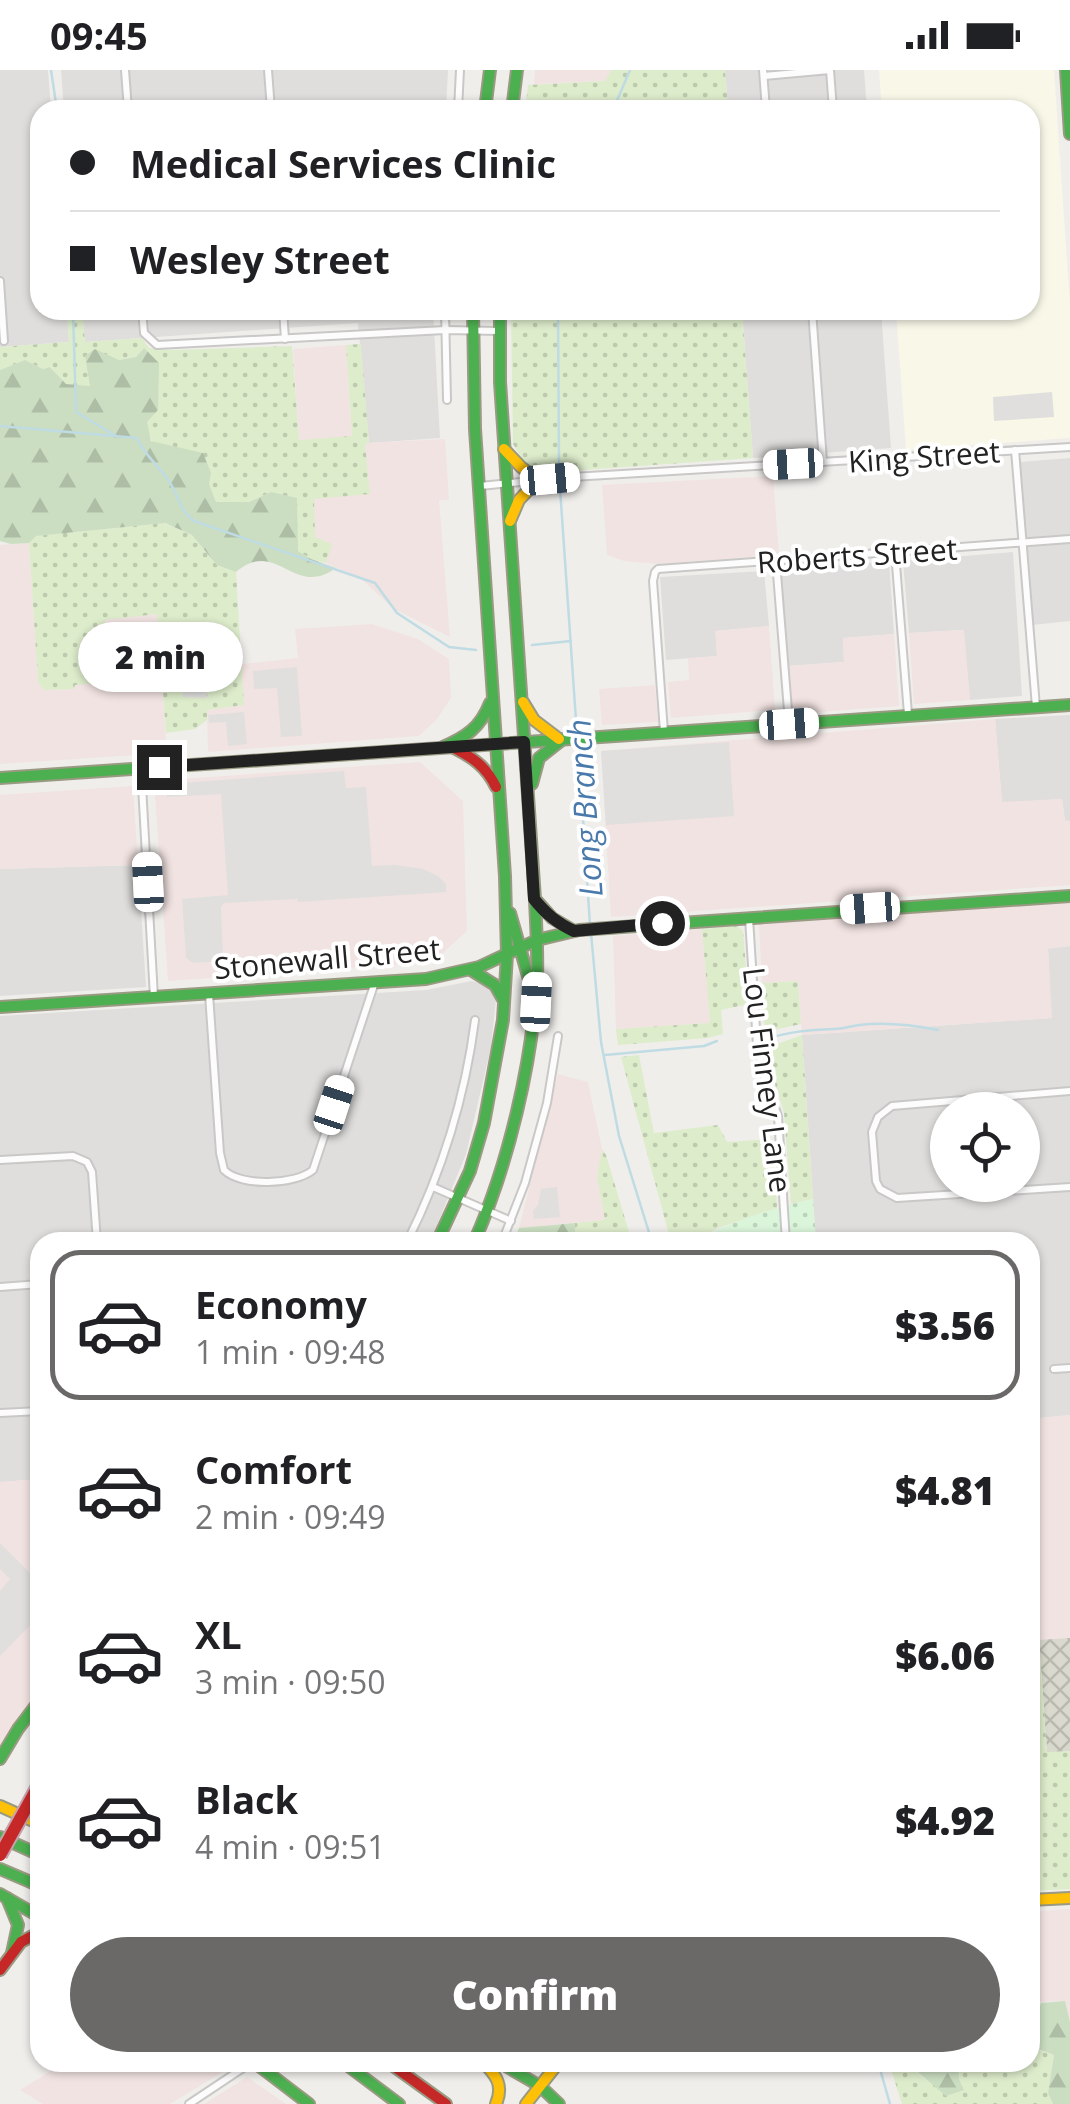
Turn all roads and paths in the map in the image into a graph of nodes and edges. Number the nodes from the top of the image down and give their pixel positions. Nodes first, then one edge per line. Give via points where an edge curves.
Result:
1 (126, 70) edge
2 (268, 70) edge
3 (460, 70) edge
4 (490, 70) edge
5 (517, 70) edge
6 (830, 70) edge
7 (1066, 70) edge
8 (764, 73) edge
9 (128, 100) edge
10 (270, 100) edge
11 (458, 100) edge
12 (486, 100) edge
13 (513, 100) edge
14 (765, 100) edge
15 (832, 100) edge
16 (1070, 134) edge
17 (0, 281) edge
18 (143, 320) edge
19 (284, 320) edge
20 (446, 320) edge
21 (472, 320) edge
22 (500, 320) edge
23 (813, 320) edge
24 (445, 330) junction
25 (472, 330) junction
26 (500, 331) junction
27 (285, 338) junction
28 (4, 341) dead end
29 (447, 400) dead end
30 (1070, 447) edge
31 (504, 450) junction
32 (1015, 450) junction
33 (823, 462) junction
34 (544, 480) junction
35 (506, 482) junction
36 (479, 486) junction
37 (509, 523) junction
38 (1070, 539) edge
39 (1023, 542) junction
40 (895, 552) junction
41 (776, 561) junction
42 (493, 696) junction
43 (521, 696) junction
44 (1070, 705) edge
45 (1036, 708) junction
46 (908, 716) junction
47 (789, 724) junction
48 (664, 732) junction
49 (562, 739) junction
50 (524, 742) junction
51 (496, 744) junction
52 (447, 747) junction
53 (141, 768) junction
54 (0, 778) edge
55 (500, 798) junction
56 (528, 801) junction
57 (1070, 896) edge
58 (534, 899) junction
59 (506, 901) junction
60 (749, 917) junction
61 (576, 930) junction
62 (537, 940) junction
63 (521, 948) junction
64 (507, 955) junction
65 (470, 970) junction
66 (375, 982) junction
67 (209, 993) junction
68 (154, 997) junction
69 (504, 1001) junction
70 (536, 1002) junction
71 (0, 1007) edge
72 (475, 1020) dead end
73 (558, 1036) dead end
74 (1070, 1091) edge
75 (0, 1160) edge
76 (433, 1187) junction
77 (1070, 1187) edge
78 (459, 1198) junction
79 (488, 1211) junction
80 (511, 1221) junction
81 (96, 1232) edge
82 (412, 1232) edge
83 (443, 1232) edge
84 (479, 1232) edge
85 (506, 1232) edge
86 (785, 1232) edge
87 (30, 1285) edge
88 (0, 1287) edge
89 (1070, 1368) edge
90 (1054, 1369) dead end
91 (30, 1412) edge
92 (0, 1413) edge
93 (30, 1713) edge
94 (0, 1759) edge
95 (30, 1800) edge
96 (0, 1806) edge
97 (30, 1820) edge
98 (0, 1834) edge
99 (30, 1843) edge
100 (30, 1850) edge
101 (0, 1855) edge
102 (0, 1868) edge
103 (30, 1882) edge
104 (4, 1896) edge
105 (1070, 1898) edge
106 (1040, 1900) edge
107 (30, 1911) edge
108 (30, 1938) edge
109 (12, 1953) junction
110 (0, 1970) edge
111 (238, 2072) edge
112 (266, 2072) edge
113 (356, 2072) edge
114 (402, 2072) edge
115 (493, 2072) edge
116 (516, 2072) edge
117 (550, 2072) edge
118 (540, 2086) junction
119 (190, 2104) edge
120 (309, 2104) edge
121 (399, 2104) edge
122 (446, 2104) edge
123 (496, 2104) edge
124 (526, 2104) edge
125 (559, 2104) edge

1 - 9 street
2 - 10 street
3 - 11 street
4 - 12 main road
5 - 13 main road
6 - 8 street
6 - 15 street
7 - 16 main road
8 - 14 street
17 - 28 street
18 - 27 street via 144,333 157,345
19 - 27 street
20 - 24 street
21 - 25 main road
22 - 26 main road
23 - 33 street
24 - 25 street
24 - 27 street
24 - 29 street
25 - 26 street
25 - 36 main road
26 - 31 main road
30 - 32 street, King Street
31 - 34 main road
31 - 35 main road
32 - 33 street, King Street
32 - 39 street
33 - 34 street, King Street
34 - 35 street, King Street
34 - 37 main road via 519,500
35 - 36 street, King Street
35 - 37 main road
36 - 42 main road
37 - 43 main road
38 - 39 street, Roberts Street
39 - 40 street, Roberts Street
39 - 45 street
40 - 41 street, Roberts Street
40 - 46 street
41 - 47 street
41 - 48 street, Roberts Street via 655,572
42 - 51 main road
42 - 52 main road via 474,732
43 - 49 main road via 534,720
43 - 50 main road
44 - 45 main road
45 - 46 main road
46 - 47 main road
47 - 48 main road
48 - 49 main road
49 - 50 main road
49 - 56 main road via 539,758
50 - 51 main road
50 - 56 main road
51 - 52 main road
51 - 55 main road
52 - 53 main road
52 - 55 main road via 488,770
53 - 54 main road
53 - 68 street
55 - 59 main road
56 - 58 main road
57 - 60 main road, Stonewall Street
58 - 61 main road via 547,915
58 - 62 main road
59 - 63 main road
59 - 64 main road
60 - 61 main road, Stonewall Street
60 - 86 street, Lou Finney Lane via 757,1045 778,1116
61 - 62 main road, Stonewall Street
62 - 63 main road, Stonewall Street
62 - 70 main road
63 - 64 main road, Stonewall Street
63 - 70 main road
64 - 65 main road, Stonewall Street
64 - 69 main road
65 - 66 main road, Stonewall Street
65 - 69 main road via 494,983
66 - 67 main road, Stonewall Street
66 - 67 street via 312,1170 261,1182 224,1170
67 - 68 main road, Stonewall Street
68 - 71 main road, Stonewall Street
69 - 78 main road via 496,1071
70 - 79 main road via 519,1105
72 - 76 street via 469,1066
73 - 80 street via 547,1103
74 - 77 street via 892,1106 872,1132 876,1180 897,1198
75 - 81 street via 78,1156 90,1166
76 - 78 street
76 - 82 street
78 - 79 street
78 - 83 main road
79 - 80 street
79 - 84 main road
80 - 85 street
87 - 88 street
89 - 90 street
91 - 92 street
93 - 94 main road
95 - 101 main road, bridge
96 - 97 main road
98 - 99 main road
98 - 100 main road
102 - 103 main road
104 - 107 main road
104 - 109 main road via 20,1922
105 - 106 main road
108 - 109 main road
109 - 110 main road
111 - 119 street
112 - 120 main road
113 - 121 main road
114 - 122 main road
115 - 123 main road via 502,2089
116 - 118 main road
117 - 118 main road
118 - 124 main road
118 - 125 main road

